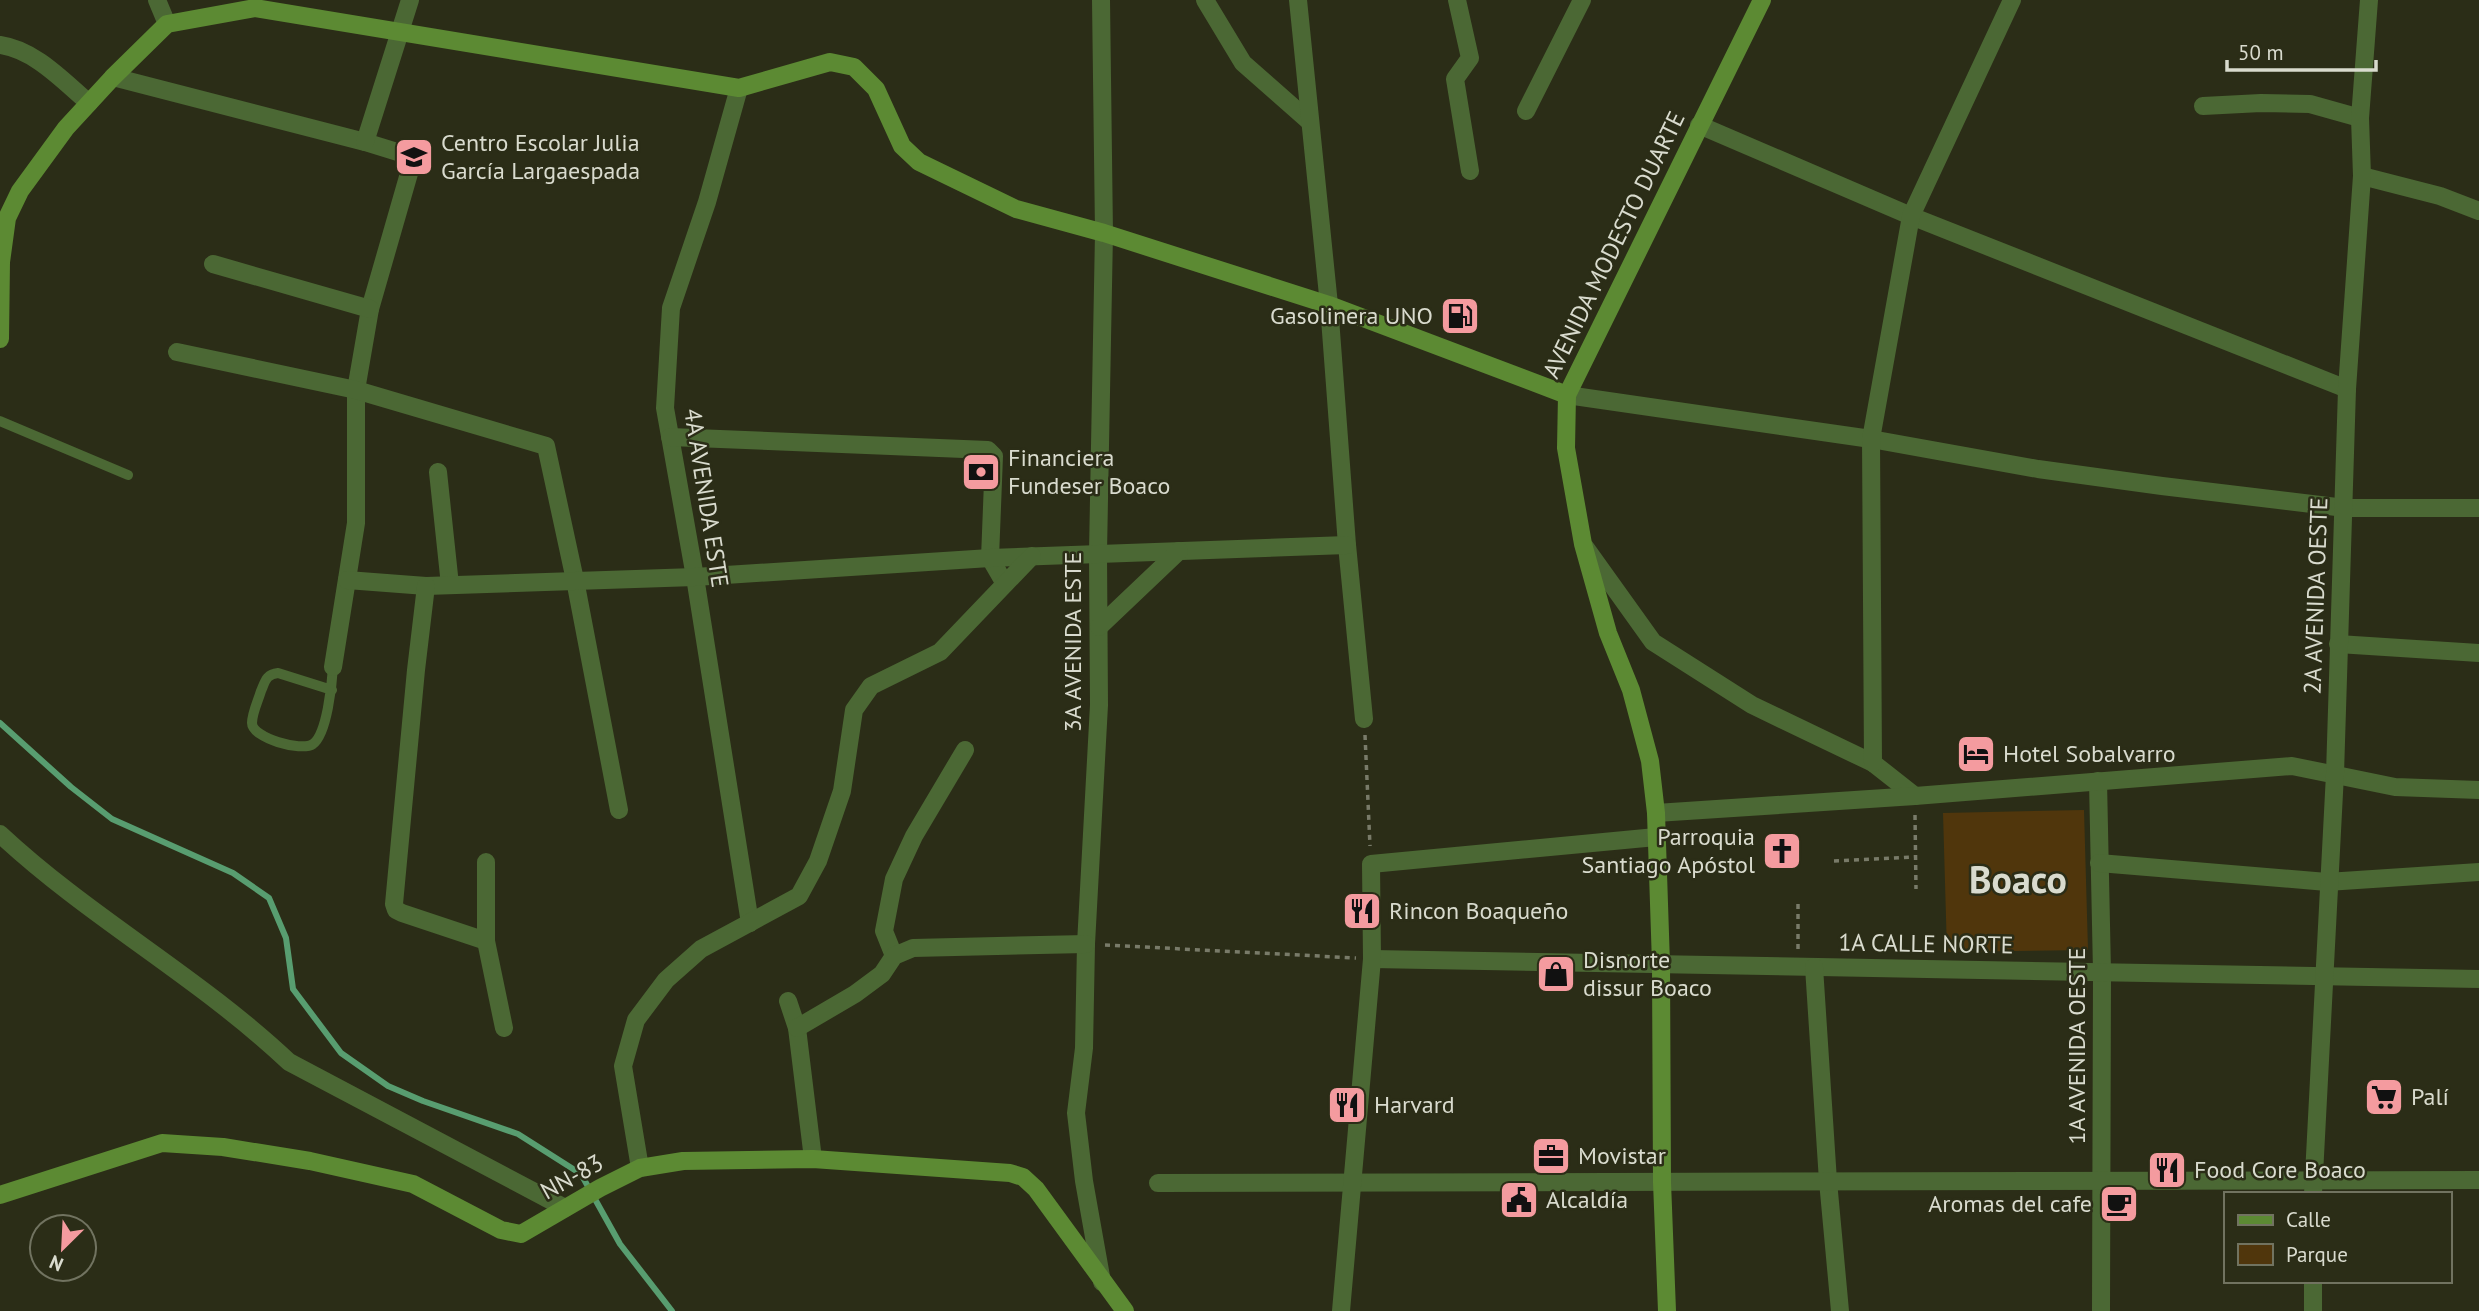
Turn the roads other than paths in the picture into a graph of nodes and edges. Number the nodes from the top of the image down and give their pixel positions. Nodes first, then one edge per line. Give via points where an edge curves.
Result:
1 (157, 0) edge
2 (410, 0) edge
3 (1101, 0) edge
4 (1205, 0) edge
5 (1298, 0) edge
6 (1457, 0) edge
7 (1582, 0) edge
8 (1762, 0) edge
9 (2012, 0) edge
10 (2369, 0) edge
11 (253, 4) edge
12 (167, 24) junction
13 (401, 32) junction
14 (0, 45) edge
15 (113, 76) junction
16 (739, 88) junction
17 (89, 103) junction
18 (2203, 106) dead end
19 (1526, 111) dead end
20 (2360, 118) junction
21 (1310, 122) junction
22 (1699, 125) junction
23 (365, 142) junction
24 (1470, 171) dead end
25 (2362, 176) junction
26 (2479, 211) edge
27 (1911, 216) junction
28 (1104, 233) junction
29 (0, 262) edge
30 (213, 264) dead end
31 (1329, 305) junction
32 (370, 309) junction
33 (0, 339) edge
34 (177, 352) dead end
35 (2347, 388) junction
36 (356, 390) junction
37 (1567, 395) junction
38 (0, 421) edge
39 (670, 437) junction
40 (1871, 439) junction
41 (438, 472) dead end
42 (128, 475) dead end
43 (2345, 508) junction
44 (2479, 508) edge
45 (1583, 544) junction
46 (1347, 545) junction
47 (1179, 551) junction
48 (1098, 553) junction
49 (1032, 556) junction
50 (990, 558) junction
51 (695, 577) junction
52 (346, 579) junction
53 (575, 580) junction
54 (1005, 584) junction
55 (450, 585) junction
56 (426, 586) junction
57 (1099, 626) junction
58 (2338, 644) junction
59 (2479, 653) edge
60 (333, 667) joint
61 (332, 690) junction
62 (1364, 719) road end
63 (965, 750) dead end
64 (1873, 763) junction
65 (2335, 774) junction
66 (2098, 781) junction
67 (2479, 790) edge
68 (1915, 796) junction
69 (618, 810) dead end
70 (1656, 813) junction
71 (0, 834) edge
72 (1656, 837) junction
73 (486, 862) dead end
74 (2099, 863) junction
75 (2479, 872) edge
76 (2327, 882) junction
77 (750, 923) junction
78 (486, 941) junction
79 (1086, 944) junction
80 (894, 956) junction
81 (1372, 959) junction
82 (1661, 964) junction
83 (1806, 967) junction
84 (2102, 972) junction
85 (2326, 976) junction
86 (2479, 979) edge
87 (788, 1001) dead end
88 (504, 1028) dead end
89 (797, 1028) junction
90 (813, 1159) junction
91 (640, 1168) junction
92 (2479, 1180) edge
93 (1828, 1181) junction
94 (2101, 1181) junction
95 (1662, 1182) junction
96 (1158, 1183) dead end
97 (1352, 1183) junction
98 (2313, 1187) edge
99 (0, 1195) edge
100 (570, 1205) junction
101 (1102, 1282) junction
102 (2313, 1283) edge
103 (1125, 1311) edge
104 (1341, 1311) edge
105 (1667, 1311) edge
106 (1840, 1311) edge
107 (2101, 1311) edge
108 (2313, 1311) edge

1 - 12 street
2 - 13 street
3 - 28 street, 3A AVENIDA ESTE
4 - 21 street via 1243,63
5 - 21 street
6 - 24 street via 1469,58 1455,79
7 - 19 street
8 - 22 main road, AVENIDA MODESTO DUARTE
9 - 27 street
10 - 20 street, 2A AVENIDA OESTE
11 - 12 main road
11 - 13 main road
12 - 15 main road
13 - 16 main road
13 - 23 street
14 - 17 street via 15,47 47,67
15 - 17 main road
15 - 23 street
16 - 28 main road via 830,62 854,67 876,89 902,146 919,162 1016,209
16 - 39 street, 4A AVENIDA ESTE via 671,309 665,408
17 - 29 main road via 20,191 7,218
18 - 20 street via 2310,104
20 - 25 street, 2A AVENIDA OESTE
21 - 31 street
22 - 27 street
22 - 37 main road, AVENIDA MODESTO DUARTE
23 - 32 street via 407,155 412,163
25 - 26 street via 2440,195
25 - 35 street, 2A AVENIDA OESTE
27 - 35 street
27 - 40 street
28 - 31 main road
28 - 48 street, 3A AVENIDA ESTE
29 - 33 main road
30 - 32 street
31 - 37 main road
31 - 46 street
32 - 36 street
34 - 36 street
35 - 43 street, 2A AVENIDA OESTE
36 - 52 street via 356,523
36 - 53 street via 546,446
37 - 40 street
37 - 45 main road, AVENIDA MODESTO DUARTE via 1566,448
38 - 42 lane
39 - 50 street via 988,450 994,456
39 - 51 street, 4A AVENIDA ESTE
40 - 43 street via 2038,468
40 - 64 street
41 - 55 street
43 - 44 street
43 - 58 street, 2A AVENIDA OESTE
45 - 64 street via 1653,642 1752,705
45 - 70 main road, AVENIDA MODESTO DUARTE via 1608,633 1631,690 1650,761
46 - 47 street
46 - 62 street
47 - 48 street
47 - 57 street
48 - 49 street
48 - 57 street, 3A AVENIDA ESTE
49 - 50 street
49 - 54 street
50 - 51 street
50 - 54 street
51 - 53 street
51 - 77 street, 4A AVENIDA ESTE
52 - 56 street
52 - 60 street
53 - 55 street
53 - 69 street
54 - 77 street via 940,652 871,686 860,699 854,710 842,791 818,861 799,896
55 - 56 street
56 - 78 street via 394,904 402,913
57 - 79 street, 3A AVENIDA ESTE via 1100,705
58 - 59 street
58 - 65 street, 2A AVENIDA OESTE
60 - 61 lane
61 - 61 lane via 319,737 310,746 275,742 253,728 265,681 272,674
63 - 80 street via 894,879 884,932
64 - 68 street
65 - 66 street via 2292,766
65 - 67 street via 2395,787
65 - 76 street, 2A AVENIDA OESTE
66 - 68 street
66 - 74 street, 1A AVENIDA OESTE
68 - 70 street
70 - 72 main road, AVENIDA MODESTO DUARTE
71 - 100 street via 66,891 257,1032 289,1062
72 - 81 street via 1370,856
72 - 82 main road, AVENIDA MODESTO DUARTE
73 - 78 street
74 - 76 street
74 - 84 street, 1A AVENIDA OESTE
75 - 76 street
76 - 85 street, 2A AVENIDA OESTE
77 - 91 street via 701,948 666,980 636,1020 623,1066
78 - 88 street
79 - 80 street via 914,948
79 - 101 street, 3A AVENIDA ESTE via 1084,1048 1076,1113
80 - 89 street via 882,974
81 - 82 street, 1A CALLE NORTE
81 - 97 street
82 - 83 street, 1A CALLE NORTE
82 - 95 main road, AVENIDA MODESTO DUARTE
83 - 84 street, 1A CALLE NORTE
83 - 93 street
84 - 85 street, 1A CALLE NORTE
84 - 94 street, 1A AVENIDA OESTE
85 - 86 street, 1A CALLE NORTE
85 - 98 street, 2A AVENIDA OESTE
87 - 89 street
89 - 90 street
90 - 91 main road, NN-83 / NN-83 via 683,1161
90 - 101 main road, NN-83 / NN-83 via 1023,1177
91 - 100 main road, NN-83 / NN-83
92 - 98 street
93 - 94 street
93 - 95 street
93 - 106 street
94 - 98 street
94 - 107 street, 1A AVENIDA OESTE
95 - 97 street
95 - 105 main road, AVENIDA MODESTO DUARTE
96 - 97 street
97 - 104 street
99 - 100 main road, NN-83 / NN-83 via 162,1143 310,1161 413,1184 501,1230 521,1234
101 - 103 main road, NN-83 / NN-83
102 - 108 street

